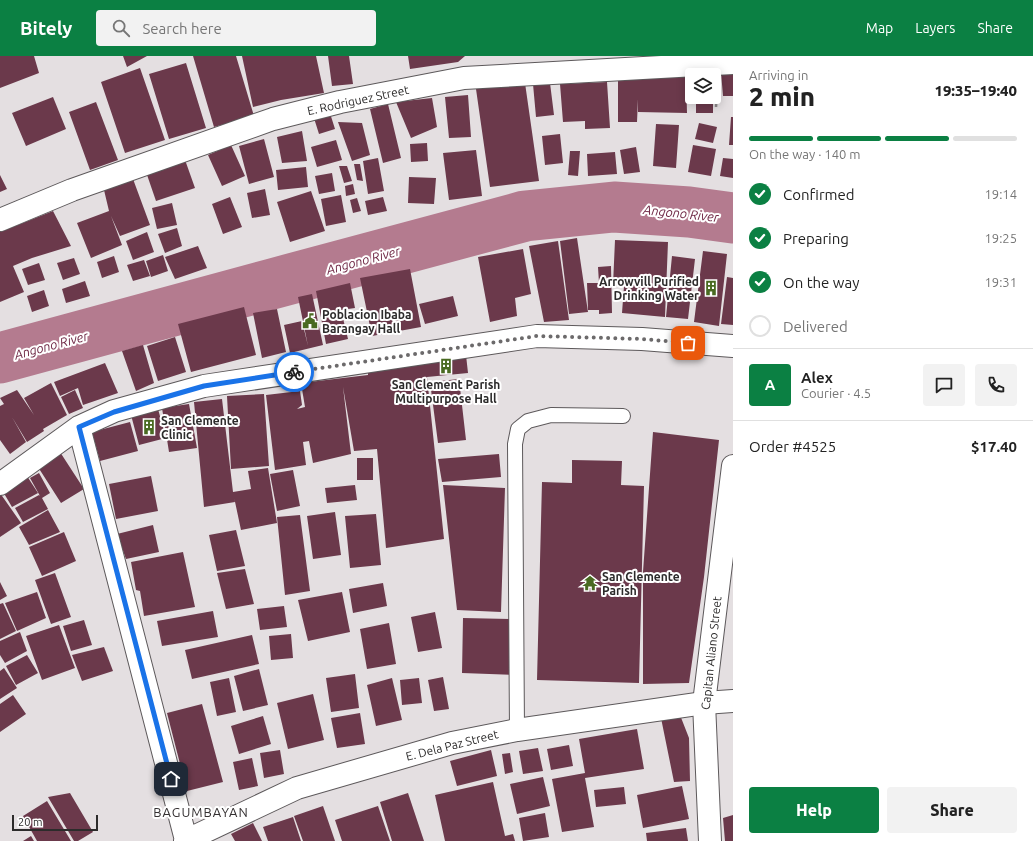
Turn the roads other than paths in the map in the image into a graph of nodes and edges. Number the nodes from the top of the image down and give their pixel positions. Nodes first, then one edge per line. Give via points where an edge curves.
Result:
1 (733, 63) edge
2 (0, 220) edge
3 (733, 346) edge
4 (623, 416) dead end
5 (79, 427) junction
6 (733, 466) edge
7 (0, 484) edge
8 (733, 701) edge
9 (704, 703) junction
10 (517, 730) junction
11 (186, 841) edge
12 (710, 841) edge

1 - 2 street, E. Rodriguez Street via 464,78 340,102 273,119 72,190
3 - 5 street via 642,339 537,336 204,386 114,412
4 - 10 lane via 551,415 528,421 518,429 515,444
5 - 7 street
5 - 11 street
6 - 9 street, Capitan Aliano Street
8 - 9 street, E. Dela Paz Street
9 - 10 street, E. Dela Paz Street
9 - 12 street, Capitan Aliano Street
10 - 11 street, E. Dela Paz Street via 452,743 297,788

